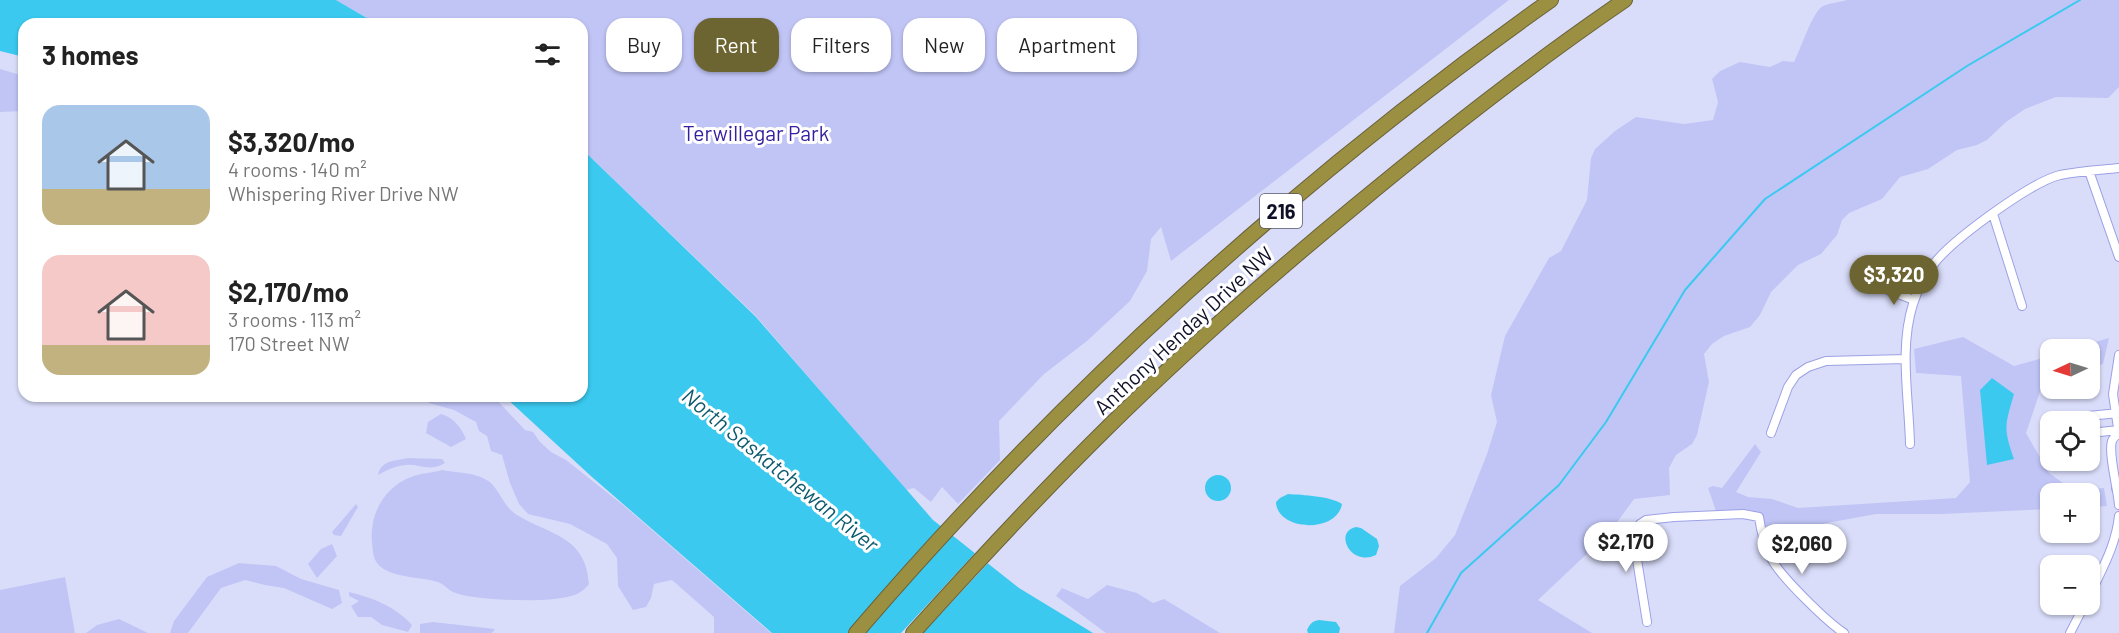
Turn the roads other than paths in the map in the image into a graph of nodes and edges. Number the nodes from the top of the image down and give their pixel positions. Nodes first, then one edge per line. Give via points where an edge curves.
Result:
1 (1551, 0) edge
2 (1625, 0) edge
3 (2119, 168) edge
4 (2089, 171) junction
5 (1993, 214) junction
6 (2119, 257) edge
7 (1883, 288) dead end
8 (1914, 300) junction
9 (2022, 306) dead end
10 (2119, 355) edge
11 (1905, 359) junction
12 (2117, 413) edge
13 (2100, 415) edge
14 (2118, 432) edge
15 (1771, 433) dead end
16 (2100, 433) edge
17 (1910, 444) dead end
18 (2119, 488) edge
19 (2119, 505) edge
20 (2119, 516) edge
21 (2100, 575) edge
22 (2079, 615) edge
23 (1647, 622) dead end
24 (856, 633) edge
25 (913, 633) edge
26 (1844, 633) edge
27 (2070, 633) edge

1 - 24 highway, Anthony Henday Drive NW / 216 via 1426,92 1272,219 1116,360 953,524
2 - 25 highway, Anthony Henday Drive NW / 216 via 1453,125 1300,251 1192,347 1065,471
3 - 4 street
4 - 5 street via 2058,176
4 - 6 street
5 - 8 street via 1953,243 1936,261
5 - 9 street
7 - 8 street
8 - 11 street
10 - 12 street via 2114,385
11 - 15 street via 1826,362 1809,367 1796,375 1788,387
11 - 17 street
12 - 13 street
12 - 14 street
14 - 16 street
14 - 18 street via 2112,442
18 - 19 street
20 - 21 street via 2112,550
22 - 27 street
23 - 26 street via 1634,541 1640,524 1674,517 1743,514 1759,517 1764,544 1774,565

